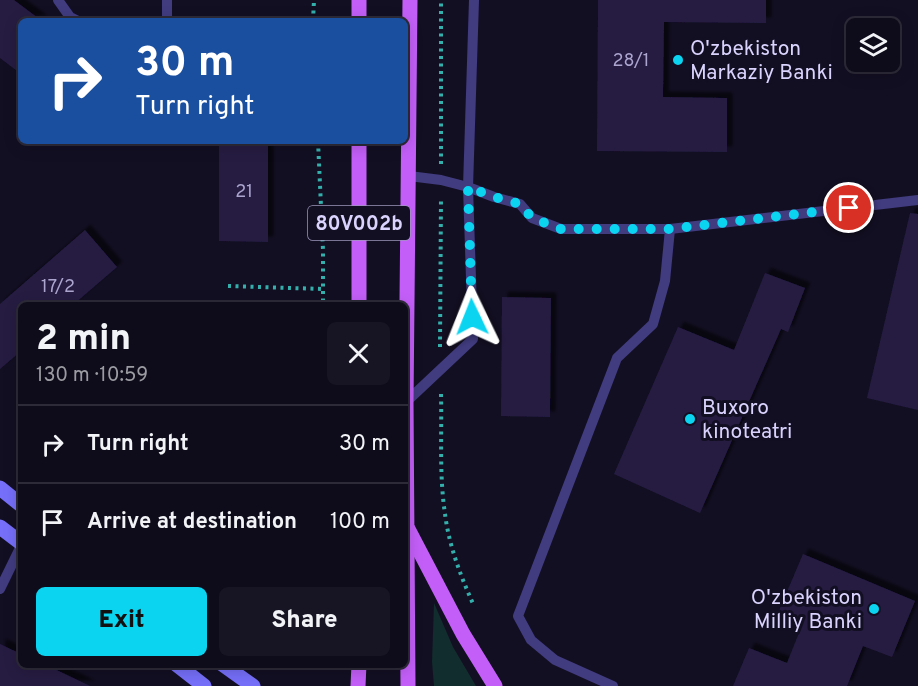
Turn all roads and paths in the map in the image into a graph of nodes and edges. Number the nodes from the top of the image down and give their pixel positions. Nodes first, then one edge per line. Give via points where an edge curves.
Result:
1 (58, 0) edge
2 (167, 0) edge
3 (314, 0) edge
4 (359, 0) edge
5 (410, 0) edge
6 (474, 0) edge
7 (72, 18) edge
8 (167, 18) edge
9 (313, 18) edge
10 (359, 18) edge
11 (318, 144) edge
12 (359, 144) edge
13 (409, 176) junction
14 (468, 187) junction
15 (918, 200) edge
16 (670, 229) junction
17 (228, 286) dead end
18 (323, 289) junction
19 (323, 302) edge
20 (359, 302) edge
21 (407, 302) edge
22 (408, 400) edge
23 (0, 488) edge
24 (18, 503) edge
25 (0, 527) edge
26 (408, 530) edge
27 (18, 542) edge
28 (18, 550) edge
29 (0, 589) edge
30 (182, 668) edge
31 (228, 668) edge
32 (359, 668) edge
33 (408, 668) edge
34 (204, 686) edge
35 (253, 686) edge
36 (358, 686) edge
37 (408, 686) edge
38 (495, 686) edge
39 (613, 686) edge

1 - 7 lane
2 - 8 lane
3 - 9 path
4 - 10 main road
5 - 13 main road, 80V002b
6 - 14 lane
11 - 18 path
12 - 20 main road, 80V002b
13 - 14 lane
13 - 21 main road, 80V002b
14 - 16 lane via 520,204 532,218 561,229
14 - 22 lane via 473,339
15 - 16 lane
16 - 39 lane via 665,281 653,324 617,358 518,616 531,640 555,660
17 - 18 path
18 - 19 path
23 - 24 main road
25 - 27 main road
26 - 38 main road
28 - 29 lane
30 - 34 main road
31 - 35 main road
32 - 36 main road
33 - 37 main road, 80V002b

